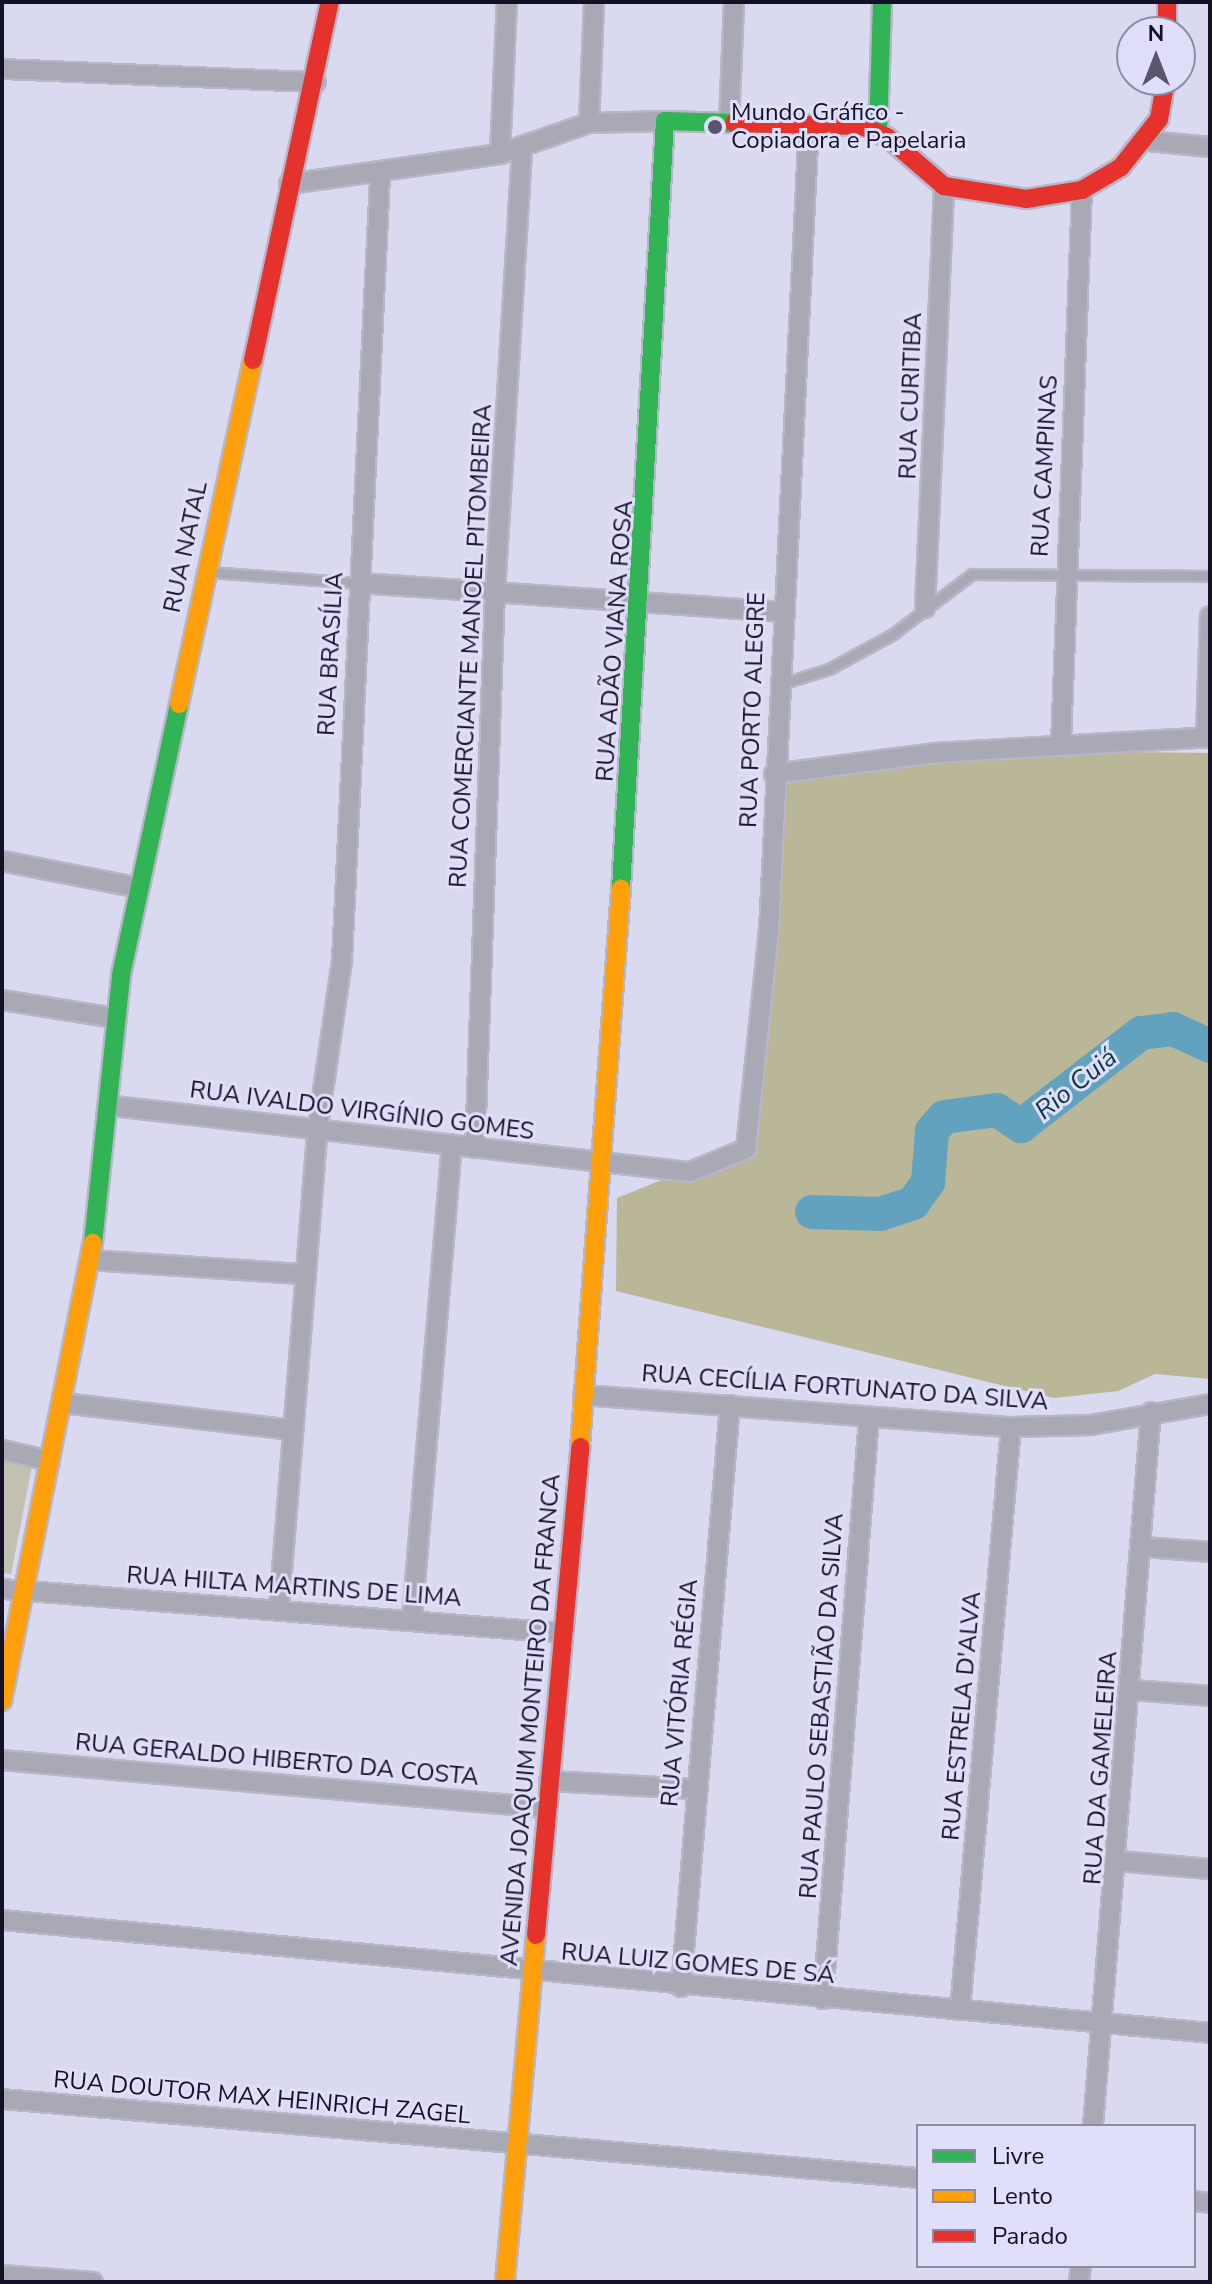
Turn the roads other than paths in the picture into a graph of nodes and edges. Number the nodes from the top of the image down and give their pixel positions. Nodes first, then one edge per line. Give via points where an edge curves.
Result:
1 (330, 2) edge
2 (507, 2) edge
3 (594, 2) edge
4 (734, 2) edge
5 (882, 2) edge
6 (2, 69) edge
7 (316, 82) junction
8 (1161, 96) edge
9 (665, 121) junction
10 (589, 123) junction
11 (729, 123) junction
12 (809, 125) junction
13 (878, 131) junction
14 (1148, 141) junction
15 (522, 146) junction
16 (1210, 147) edge
17 (500, 154) junction
18 (380, 177) junction
19 (289, 184) junction
20 (944, 186) junction
21 (1082, 190) junction
22 (206, 571) junction
23 (1064, 572) junction
24 (1210, 576) edge
25 (359, 583) junction
26 (495, 592) junction
27 (642, 604) junction
28 (925, 608) junction
29 (780, 612) junction
30 (1210, 616) edge
31 (778, 685) junction
32 (1208, 737) edge
33 (1061, 744) junction
34 (774, 774) junction
35 (2, 861) edge
36 (139, 888) junction
37 (2, 1000) edge
38 (115, 1018) junction
39 (113, 1106) junction
40 (317, 1132) junction
41 (452, 1145) junction
42 (475, 1148) junction
43 (605, 1163) junction
44 (91, 1260) junction
45 (304, 1274) junction
46 (583, 1395) junction
47 (63, 1403) junction
48 (1210, 1404) edge
49 (730, 1405) junction
50 (1151, 1412) junction
51 (869, 1417) junction
52 (1011, 1427) junction
53 (292, 1430) junction
54 (2, 1450) edge
55 (50, 1461) junction
56 (1142, 1547) junction
57 (1210, 1552) edge
58 (2, 1589) edge
59 (23, 1592) junction
60 (279, 1608) junction
61 (412, 1619) junction
62 (561, 1633) junction
63 (1131, 1690) junction
64 (1210, 1696) edge
65 (2, 1701) edge
66 (2, 1760) edge
67 (549, 1781) junction
68 (695, 1789) junction
69 (547, 1808) junction
70 (1118, 1861) junction
71 (1210, 1869) edge
72 (2, 1920) edge
73 (533, 1974) junction
74 (681, 1987) junction
75 (823, 1999) junction
76 (960, 2010) junction
77 (1103, 2024) junction
78 (1210, 2033) edge
79 (2, 2099) edge
80 (1093, 2124) edge
81 (517, 2145) junction
82 (916, 2178) edge
83 (2, 2275) edge
84 (83, 2282) edge
85 (505, 2282) edge

1 - 7 street, RUA NATAL
2 - 17 street
3 - 10 street
4 - 11 street
5 - 13 street
6 - 7 street
7 - 19 street, RUA NATAL
8 - 14 street
9 - 10 street
9 - 11 street
9 - 27 street, RUA ADÃO VIANA ROSA
10 - 15 street
11 - 12 street
12 - 13 street
12 - 29 street, RUA PORTO ALEGRE
13 - 20 street
14 - 16 street
14 - 21 street
15 - 17 street
15 - 26 street, RUA COMERCIANTE MANOEL PITOMBEIRA
17 - 18 street
18 - 19 street
18 - 25 street, RUA BRASÍLIA
19 - 22 street, RUA NATAL
20 - 21 street via 1026,199
20 - 28 street, RUA CURITIBA
21 - 23 street, RUA CAMPINAS
22 - 25 lane
22 - 36 street, RUA NATAL
23 - 24 lane
23 - 28 lane via 972,574
23 - 33 street, RUA CAMPINAS
25 - 26 street
25 - 40 street, RUA BRASÍLIA via 342,960
26 - 27 street
26 - 42 street, RUA COMERCIANTE MANOEL PITOMBEIRA
27 - 29 street
27 - 43 street, RUA ADÃO VIANA ROSA
28 - 31 lane via 837,665
29 - 31 street, RUA PORTO ALEGRE
30 - 32 street
31 - 34 street, RUA PORTO ALEGRE
32 - 33 street
33 - 34 street
34 - 43 street, RUA PORTO ALEGRE via 750,1143 740,1154 690,1172
35 - 36 street
36 - 38 street, RUA NATAL
37 - 38 street
38 - 39 street, RUA NATAL
39 - 40 street, RUA IVALDO VIRGÍNIO GOMES
39 - 44 street, RUA NATAL
40 - 41 street, RUA IVALDO VIRGÍNIO GOMES
40 - 45 street, RUA BRASÍLIA
41 - 42 street, RUA IVALDO VIRGÍNIO GOMES
41 - 61 street
42 - 43 street, RUA IVALDO VIRGÍNIO GOMES
43 - 46 street, AVENIDA JOAQUIM MONTEIRO DA FRANCA
44 - 45 street
44 - 47 street, RUA NATAL
45 - 53 street, RUA BRASÍLIA
46 - 49 street, RUA CECÍLIA FORTUNATO DA SILVA
46 - 62 street, AVENIDA JOAQUIM MONTEIRO DA FRANCA
47 - 53 street
47 - 55 street, RUA NATAL
48 - 50 street, RUA CECÍLIA FORTUNATO DA SILVA
49 - 51 street, RUA CECÍLIA FORTUNATO DA SILVA
49 - 68 street, RUA VITÓRIA RÉGIA
50 - 52 street, RUA CECÍLIA FORTUNATO DA SILVA via 1091,1425
50 - 56 street, RUA DA GAMELEIRA
51 - 52 street, RUA CECÍLIA FORTUNATO DA SILVA
51 - 75 street, RUA PAULO SEBASTIÃO DA SILVA
52 - 76 street, RUA ESTRELA D'ALVA
53 - 60 street, RUA BRASÍLIA
54 - 55 street
55 - 59 street, RUA NATAL
56 - 57 street
56 - 63 street, RUA DA GAMELEIRA
58 - 59 street, RUA HILTA MARTINS DE LIMA
59 - 60 street, RUA HILTA MARTINS DE LIMA
59 - 65 street, RUA NATAL
60 - 61 street, RUA HILTA MARTINS DE LIMA
61 - 62 street, RUA HILTA MARTINS DE LIMA
62 - 67 street, AVENIDA JOAQUIM MONTEIRO DA FRANCA
63 - 64 street
63 - 70 street, RUA DA GAMELEIRA
66 - 69 street, RUA GERALDO HIBERTO DA COSTA
67 - 68 street
67 - 69 street, AVENIDA JOAQUIM MONTEIRO DA FRANCA
68 - 74 street, RUA VITÓRIA RÉGIA
69 - 73 street, AVENIDA JOAQUIM MONTEIRO DA FRANCA
70 - 71 street
70 - 77 street, RUA DA GAMELEIRA
72 - 73 street, RUA LUIZ GOMES DE SÁ
73 - 74 street, RUA LUIZ GOMES DE SÁ
73 - 81 street, AVENIDA JOAQUIM MONTEIRO DA FRANCA
74 - 75 street, RUA LUIZ GOMES DE SÁ
75 - 76 street, RUA LUIZ GOMES DE SÁ
76 - 77 street, RUA LUIZ GOMES DE SÁ
77 - 78 street, RUA LUIZ GOMES DE SÁ
77 - 80 street, RUA DA GAMELEIRA
79 - 81 street, RUA DOUTOR MAX HEINRICH ZAGEL
81 - 82 street, RUA DOUTOR MAX HEINRICH ZAGEL
81 - 85 street, AVENIDA JOAQUIM MONTEIRO DA FRANCA
83 - 84 street

